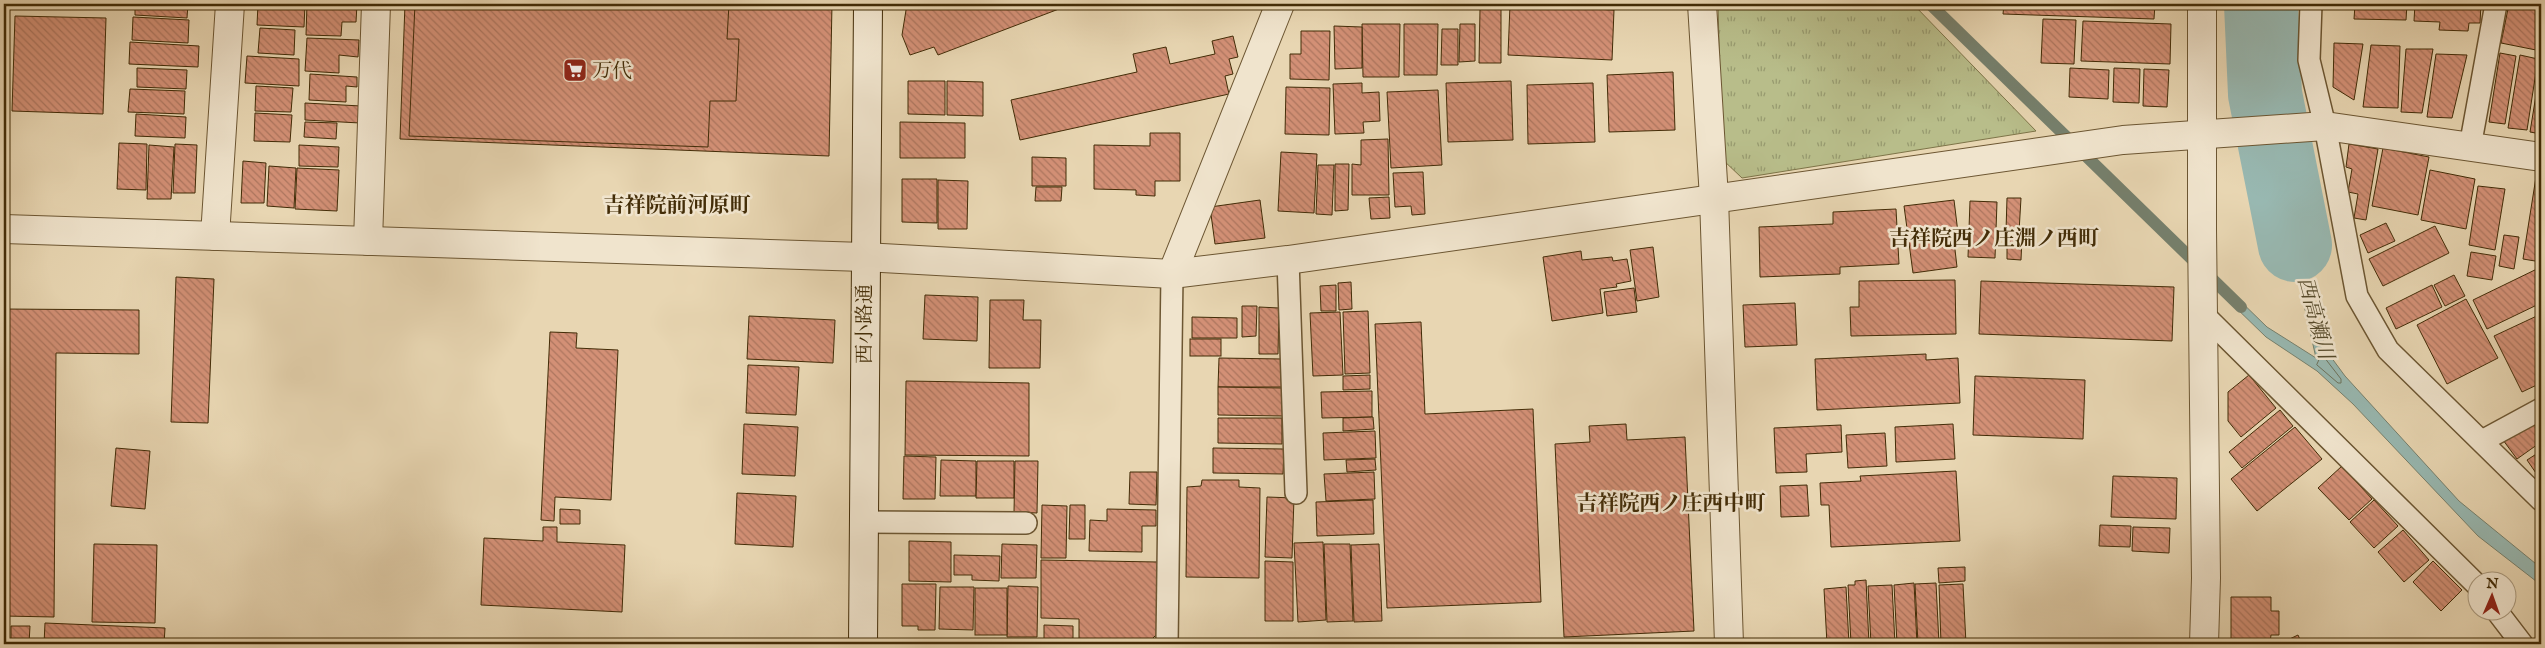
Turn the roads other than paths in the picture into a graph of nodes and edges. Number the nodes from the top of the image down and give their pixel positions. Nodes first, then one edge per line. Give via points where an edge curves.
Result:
1 (230, 4) edge
2 (376, 4) edge
3 (868, 4) edge
4 (1280, 4) edge
5 (1702, 4) edge
6 (2202, 4) edge
7 (2311, 4) edge
8 (2496, 4) edge
9 (2318, 127) junction
10 (2214, 132) junction
11 (2470, 147) junction
12 (2541, 157) edge
13 (1714, 198) junction
14 (4, 229) edge
15 (215, 236) junction
16 (368, 241) junction
17 (864, 257) junction
18 (1288, 260) junction
19 (1172, 274) junction
20 (2203, 305) junction
21 (2541, 409) edge
22 (2482, 441) junction
23 (1296, 493) dead end
24 (2541, 500) edge
25 (863, 522) junction
26 (1026, 523) dead end
27 (2468, 576) edge
28 (2504, 620) edge
29 (863, 644) edge
30 (1167, 644) edge
31 (1729, 644) edge
32 (2204, 644) edge
33 (2522, 644) edge

1 - 15 street
2 - 16 street
3 - 17 street, 西小路通
4 - 19 street
5 - 13 street
6 - 10 street
7 - 9 lane via 2309,60
8 - 11 lane
9 - 10 street
9 - 11 street
9 - 22 lane via 2357,296 2388,350
10 - 13 street via 2123,140
10 - 20 street via 2202,230
11 - 12 street
13 - 18 street
13 - 31 street
14 - 15 street
15 - 16 street
16 - 17 street
17 - 19 street
17 - 25 street, 西小路通
18 - 19 street
18 - 23 lane
19 - 30 lane
20 - 27 lane
20 - 32 street
21 - 22 lane
22 - 24 lane
25 - 26 lane
25 - 29 street, 西小路通
28 - 33 lane

